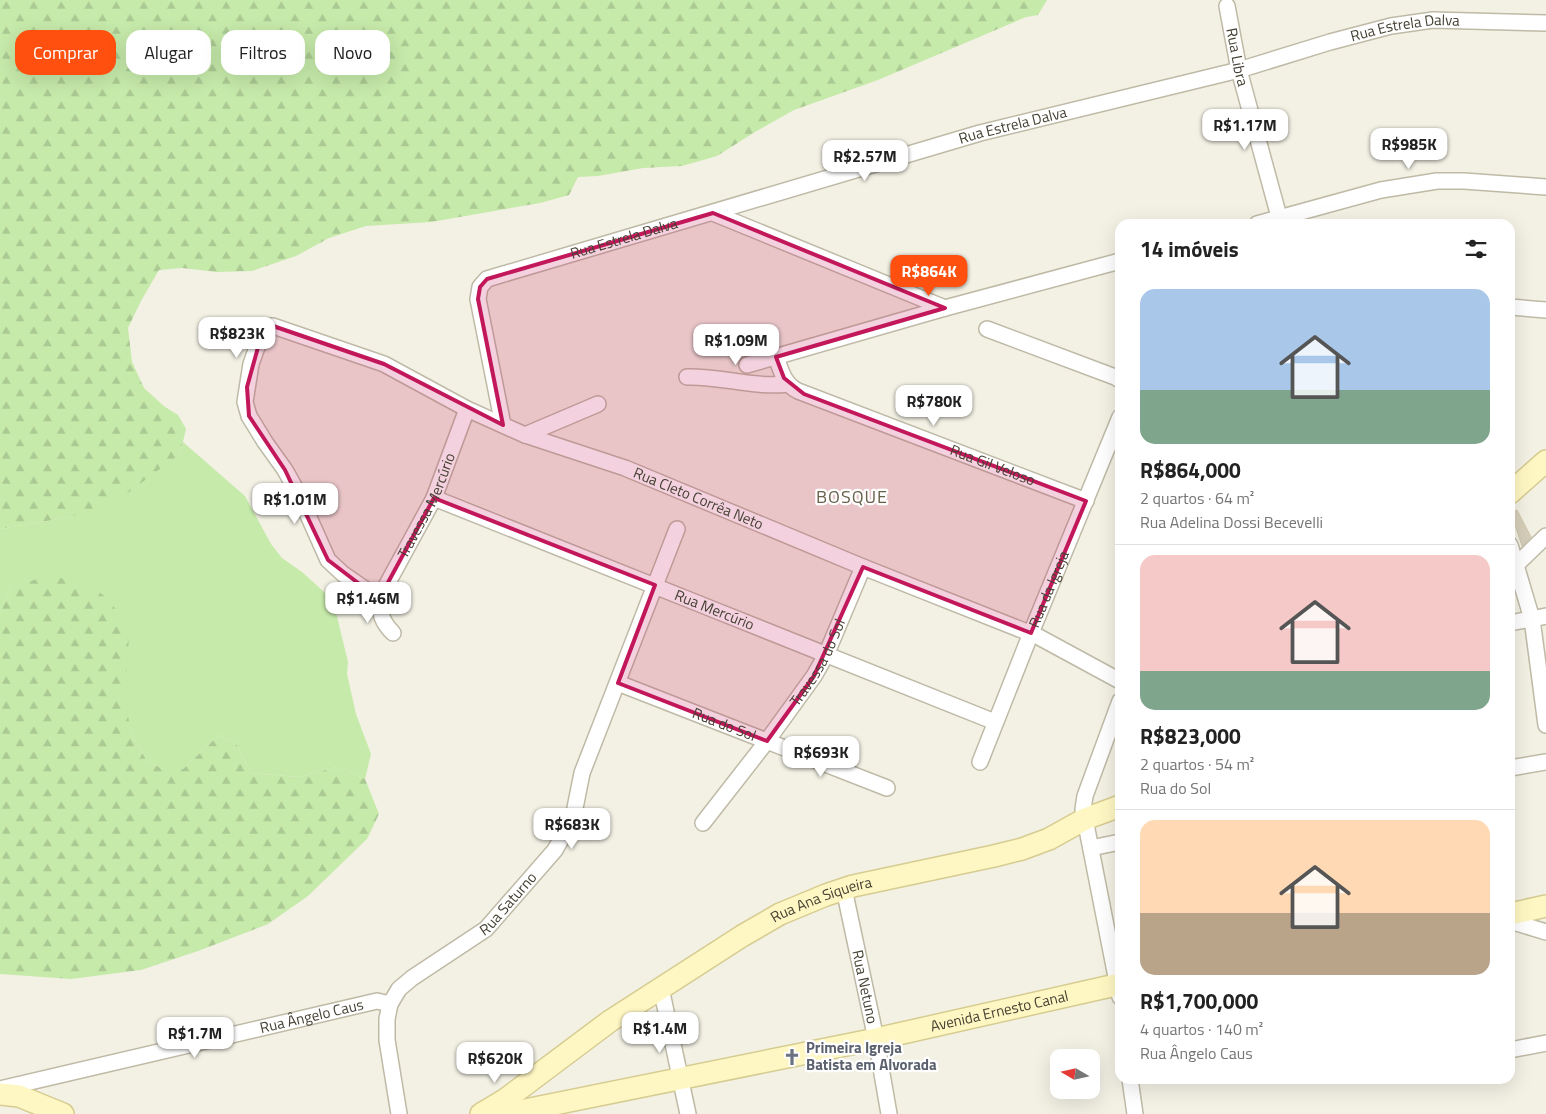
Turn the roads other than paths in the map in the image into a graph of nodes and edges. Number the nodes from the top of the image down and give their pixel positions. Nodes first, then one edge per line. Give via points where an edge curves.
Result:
1 (1227, 6) dead end
2 (1546, 23) edge
3 (1239, 70) junction
4 (1546, 187) edge
5 (713, 213) junction
6 (1279, 219) edge
7 (1287, 219) edge
8 (1115, 262) edge
9 (1515, 307) edge
10 (945, 308) junction
11 (1546, 310) edge
12 (988, 329) dead end
13 (776, 357) junction
14 (747, 365) dead end
15 (1115, 377) edge
16 (687, 378) dead end
17 (788, 384) junction
18 (598, 404) dead end
19 (467, 409) junction
20 (503, 425) junction
21 (1115, 429) edge
22 (525, 435) junction
23 (1546, 460) edge
24 (1515, 488) edge
25 (434, 498) junction
26 (1086, 501) junction
27 (677, 529) dead end
28 (1546, 536) edge
29 (864, 566) junction
30 (1515, 566) joint
31 (655, 585) junction
32 (379, 599) junction
33 (1539, 618) edge
34 (1515, 622) edge
35 (393, 633) dead end
36 (1030, 633) junction
37 (826, 655) junction
38 (1115, 678) edge
39 (618, 683) junction
40 (1115, 715) edge
41 (995, 722) junction
42 (1546, 725) edge
43 (767, 741) junction
44 (980, 762) dead end
45 (1546, 762) edge
46 (1515, 767) edge
47 (886, 788) dead end
48 (1115, 808) edge
49 (1085, 819) junction
50 (703, 823) dead end
51 (1115, 843) edge
52 (1091, 848) junction
53 (844, 889) junction
54 (1546, 906) edge
55 (1515, 913) edge
56 (1515, 923) edge
57 (1546, 932) edge
58 (1115, 968) edge
59 (661, 988) junction
60 (1115, 989) edge
61 (390, 1004) junction
62 (876, 1039) junction
63 (1546, 1043) edge
64 (1515, 1049) edge
65 (680, 1078) junction
66 (1131, 1084) edge
67 (0, 1089) edge
68 (0, 1094) edge
69 (541, 1096) edge
70 (63, 1114) edge
71 (399, 1114) edge
72 (481, 1114) edge
73 (505, 1114) edge
74 (688, 1114) edge
75 (889, 1114) edge
76 (1135, 1114) edge

1 - 3 street, Rua Libra
2 - 3 street, Rua Estrela Dalva via 1416,22 1330,42
3 - 5 street, Rua Estrela Dalva via 980,134
3 - 6 street, Rua Libra
4 - 7 street via 1437,180 1381,190
5 - 10 street
5 - 20 street, Rua Estrela Dalva via 488,279 480,287 478,299
8 - 10 street
9 - 11 street
10 - 13 street
12 - 15 street
13 - 14 street
13 - 17 street
16 - 17 street via 713,378 768,386
17 - 26 street, Rua Gil Veloso via 804,394
18 - 22 street
19 - 20 street, Rua Cleto Corrêa Neto
19 - 25 street, Travessa Mercúrio
19 - 32 street, Rua Cleto Corrêa Neto via 384,364 272,326 262,333 251,364 245,402 248,416 299,495 328,560
20 - 22 street, Rua Cleto Corrêa Neto
21 - 26 street, Rua da Igreja
22 - 29 street, Rua Cleto Corrêa Neto via 625,468
23 - 24 street
25 - 31 street, Rua Mercúrio
25 - 32 street, Travessa Mercúrio
26 - 36 street, Rua da Igreja
27 - 31 street, Rua Saturno
28 - 30 street
29 - 36 street, Rua Cleto Corrêa Neto
29 - 37 street, Travessa do Sol
30 - 33 street
31 - 37 street, Rua Mercúrio
31 - 39 street, Rua Saturno
32 - 35 street via 380,614
33 - 34 street
33 - 42 street
36 - 38 street, Rua Cleto Corrêa Neto
36 - 41 street, Rua da Igreja
37 - 41 street, Rua Mercúrio
37 - 43 street, Travessa do Sol
39 - 43 street, Rua do Sol
39 - 61 street, Rua Saturno via 582,773 573,818 555,850 486,929 399,988
40 - 49 street via 1085,796
41 - 44 street, Rua da Igreja
43 - 47 street, Rua do Sol
43 - 50 street, Travessa do Sol
45 - 46 street
48 - 49 street, Rua Ana Siqueira
49 - 52 street
49 - 53 street, Rua Ana Siqueira via 1049,839 1008,853
51 - 52 street
52 - 58 street
53 - 59 street, Rua Ana Siqueira via 773,918
53 - 62 street, Rua Netuno
54 - 55 street
56 - 57 street
59 - 65 street
59 - 69 street, Rua Ana Siqueira via 553,1062
60 - 62 street, Avenida Ernesto Canal
61 - 67 street, Rua Ângelo Caus via 377,1001
61 - 71 street, Rua Saturno via 386,1019 387,1040
62 - 65 street, Avenida Ernesto Canal
62 - 75 street, Rua Netuno
63 - 64 street
65 - 69 street, Avenida Ernesto Canal via 586,1098
65 - 74 street
66 - 76 street
68 - 70 street via 19,1096
69 - 72 street, Avenida Ernesto Canal via 492,1108
69 - 73 street, Avenida Ernesto Canal

